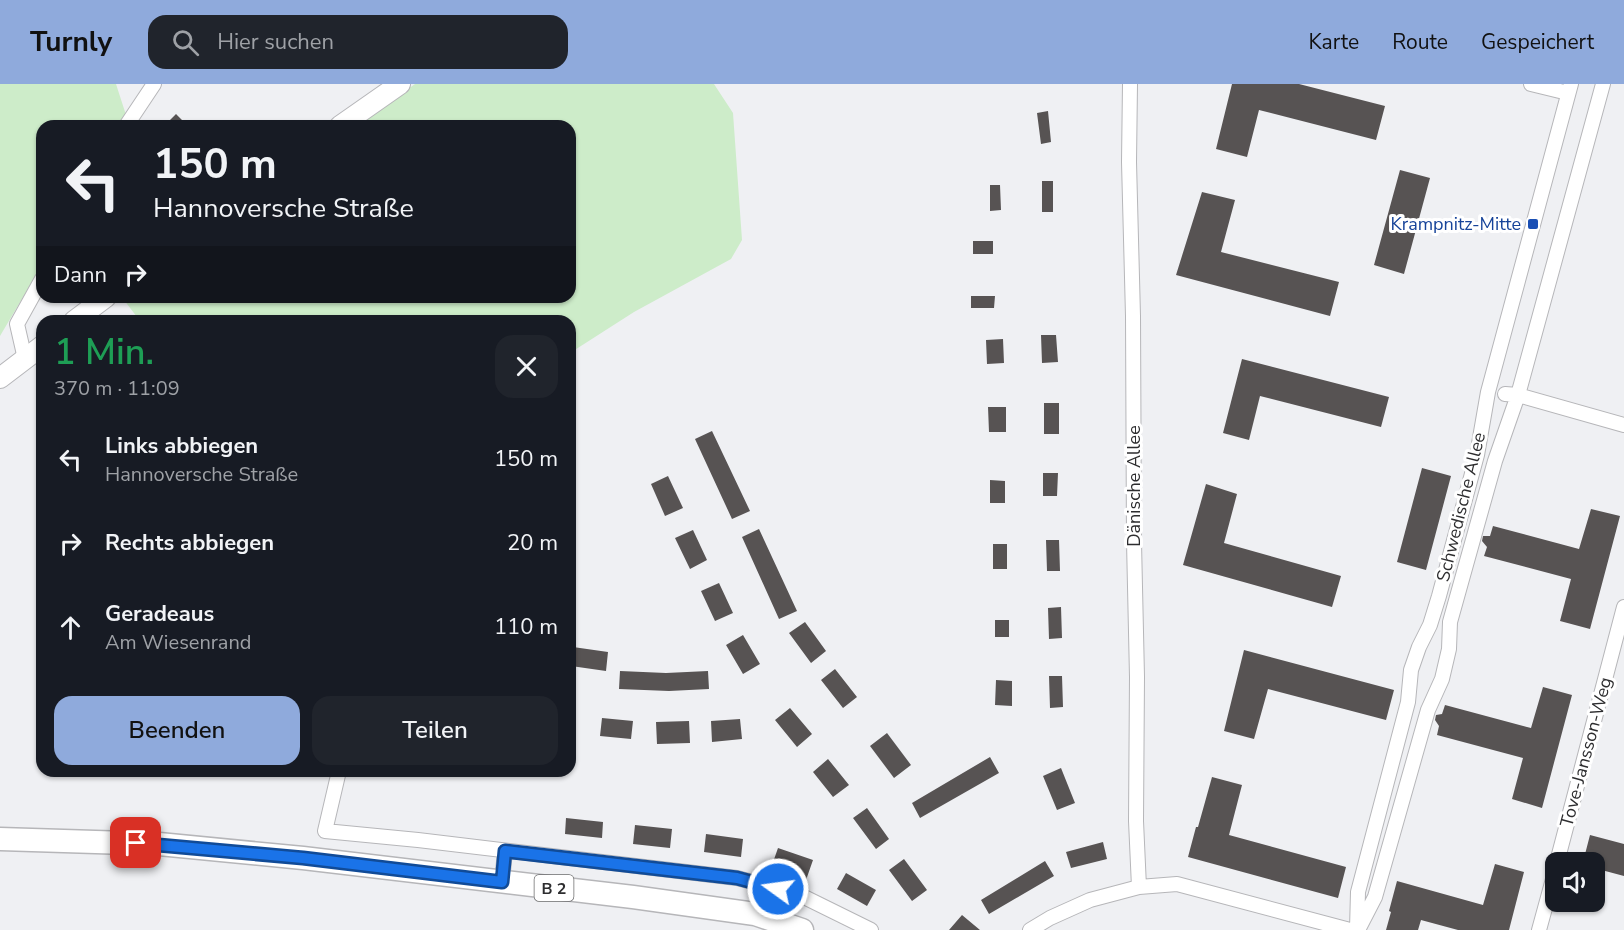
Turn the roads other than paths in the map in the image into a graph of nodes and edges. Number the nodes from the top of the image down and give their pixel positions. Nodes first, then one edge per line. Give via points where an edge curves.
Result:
1 (154, 84) edge
2 (399, 84) edge
3 (1130, 84) edge
4 (1532, 84) edge
5 (1603, 84) edge
6 (1570, 89) edge
7 (130, 120) edge
8 (348, 120) edge
9 (36, 290) edge
10 (98, 303) edge
11 (82, 315) edge
12 (36, 351) edge
13 (25, 359) junction
14 (0, 378) edge
15 (1512, 394) junction
16 (1624, 425) edge
17 (1624, 606) edge
18 (338, 777) edge
19 (0, 839) edge
20 (505, 851) junction
21 (1560, 852) edge
22 (502, 882) junction
23 (1139, 887) junction
24 (1545, 908) edge
25 (802, 930) edge
26 (871, 930) edge
27 (1030, 930) edge
28 (1350, 930) edge
29 (1357, 930) edge
30 (1539, 930) edge

1 - 7 street
2 - 8 street
3 - 23 street, Dänische Allee
4 - 6 street
5 - 15 street, Schwedische Allee
6 - 29 street, Schwedische Allee via 1488,392 1477,455 1439,596 1411,670 1408,702 1358,891
9 - 13 street via 17,324
10 - 11 street
12 - 13 street
13 - 14 street
15 - 16 street
15 - 29 street, Schwedische Allee via 1450,622 1442,679 1428,710 1376,897
17 - 21 street, Tove-Jansson-Weg
18 - 20 street via 325,831
19 - 22 main road, B 2 via 159,844
20 - 22 street
20 - 26 street via 737,878 798,894
22 - 25 main road, B 2 via 755,914
23 - 27 street via 1090,900
23 - 28 street via 1177,884
24 - 30 street

